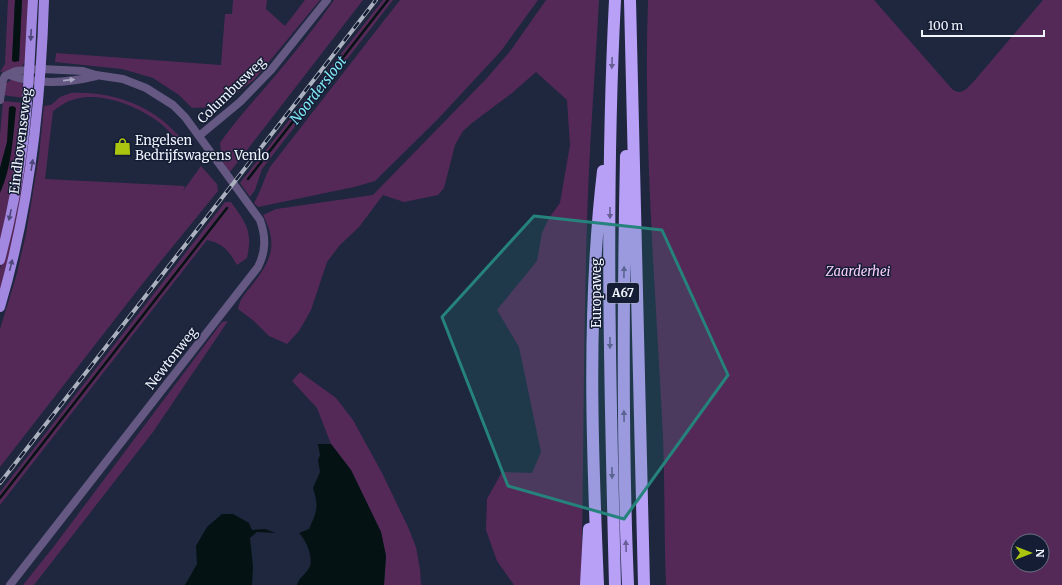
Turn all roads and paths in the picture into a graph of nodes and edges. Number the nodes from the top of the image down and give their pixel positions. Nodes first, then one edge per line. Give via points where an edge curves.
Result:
1 (33, 0) edge
2 (44, 0) edge
3 (327, 0) edge
4 (615, 0) edge
5 (629, 0) edge
6 (41, 68) junction
7 (29, 74) junction
8 (96, 75) junction
9 (40, 81) junction
10 (0, 100) edge
11 (610, 118) junction
12 (199, 136) junction
13 (0, 260) edge
14 (0, 307) edge
15 (592, 456) junction
16 (644, 581) edge
17 (10, 585) edge
18 (586, 585) edge
19 (598, 585) edge
20 (615, 585) edge
21 (628, 585) edge

1 -> 7 main road, Eindhovenseweg
2 - 6 main road, Eindhovenseweg
3 - 12 street, Columbusweg via 271,70 240,102
4 -> 11 highway, Europaweg / A67
5 - 16 highway, A67
21 -> 5 highway, Europaweg / A67 via 623,310
6 - 7 street, Columbusweg
6 - 8 street, Columbusweg via 83,71
6 - 9 main road, Eindhovenseweg
7 - 9 street, Columbusweg
7 - 10 street via 5,76
7 -> 13 main road, Eindhovenseweg via 19,170
9 -> 8 street, Columbusweg via 83,79
8 - 12 street, Columbusweg via 123,79 150,90 179,111
14 -> 9 main road, Eindhovenseweg via 26,203
11 - 15 highway, A67 via 597,222
11 -> 20 highway, Europaweg / A67 via 611,428
12 - 17 street, Newtonweg via 260,220 265,240 262,258 253,273
15 - 18 highway, A67
15 - 19 highway, A67

